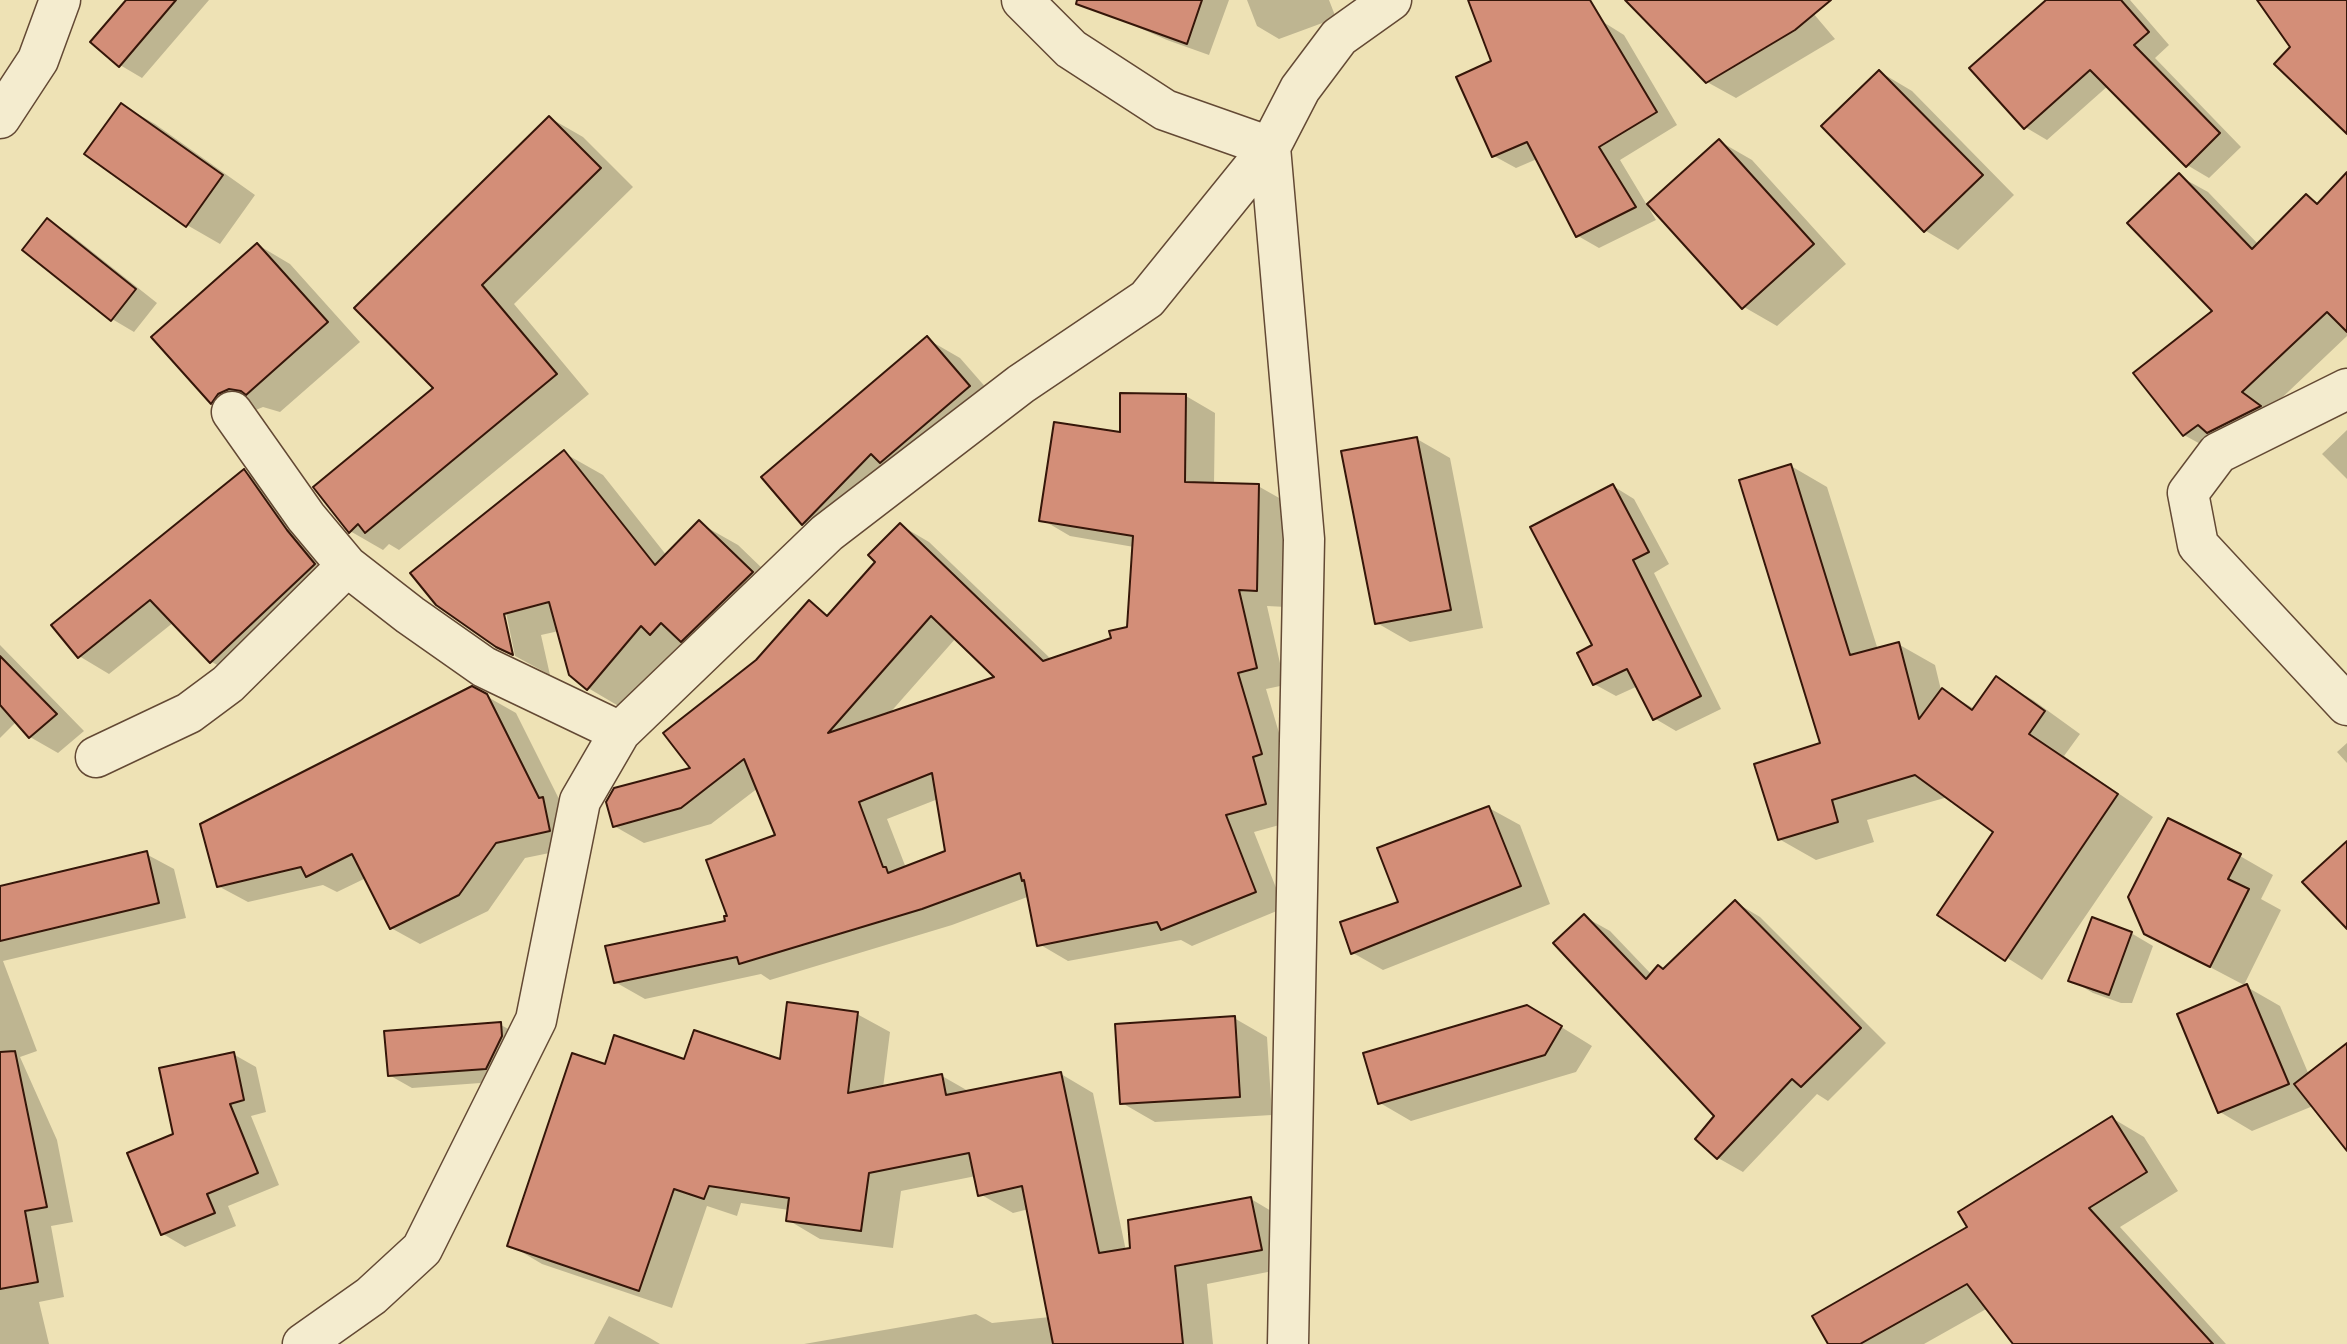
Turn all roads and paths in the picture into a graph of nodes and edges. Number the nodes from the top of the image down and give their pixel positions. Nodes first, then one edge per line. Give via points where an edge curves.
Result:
1 (60, 0) edge
2 (1022, 0) edge
3 (1391, 0) edge
4 (0, 118) edge
5 (1270, 147) junction
6 (2347, 389) edge
7 (232, 412) dead end
8 (347, 566) junction
9 (2347, 705) edge
10 (620, 732) junction
11 (96, 757) dead end
12 (303, 1344) edge
13 (1288, 1344) edge

1 - 4 street via 38,60
2 - 5 street via 1071,49 1165,110
3 - 5 street via 1339,37 1300,89
5 - 10 street via 1147,299 1021,384 827,533
5 - 13 street via 1304,539
6 - 9 street via 2218,453 2188,493 2198,545
7 - 8 street
8 - 10 street via 484,667
8 - 11 street via 228,684 189,713
10 - 12 street via 580,801 536,1020 422,1249 371,1296

